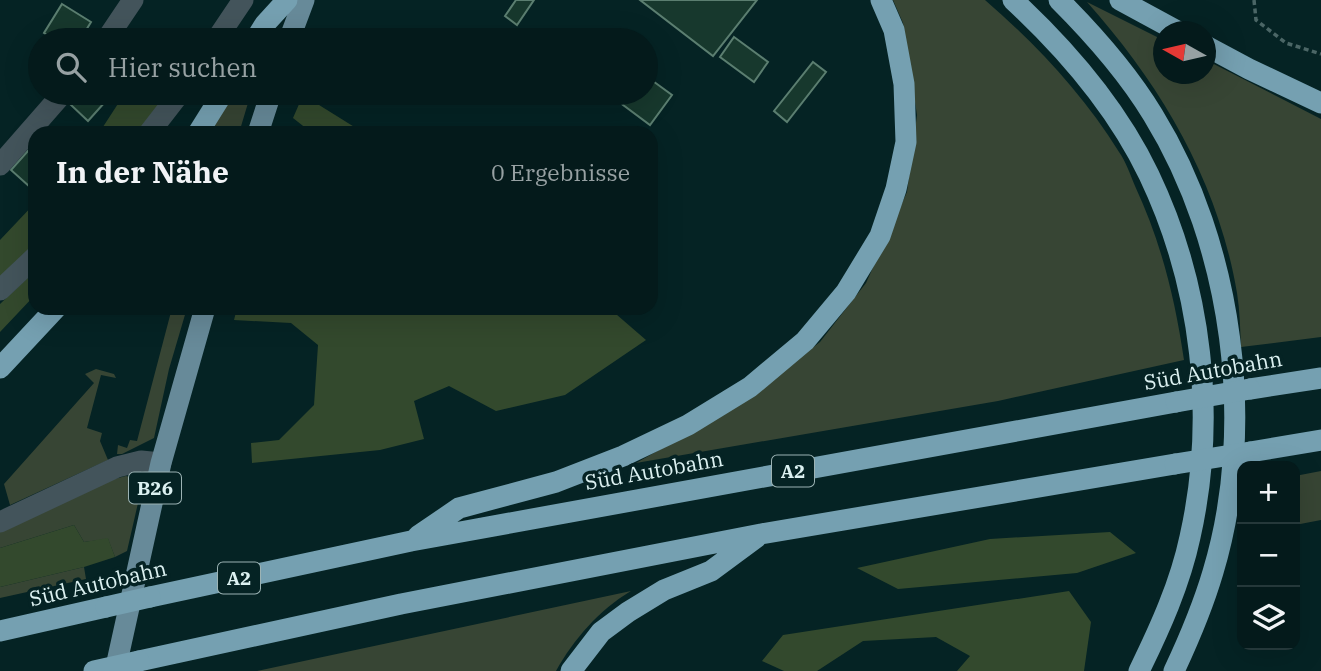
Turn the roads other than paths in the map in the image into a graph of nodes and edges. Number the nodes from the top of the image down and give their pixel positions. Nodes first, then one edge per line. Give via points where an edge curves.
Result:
1 (133, 0) edge
2 (243, 0) edge
3 (287, 0) edge
4 (304, 0) edge
5 (881, 0) edge
6 (1013, 0) edge
7 (1059, 0) edge
8 (1120, 0) edge
9 (1159, 21) edge
10 (114, 28) edge
11 (224, 28) edge
12 (262, 28) edge
13 (294, 28) edge
14 (1216, 51) edge
15 (1321, 103) edge
16 (52, 105) edge
17 (171, 105) edge
18 (216, 105) edge
19 (267, 105) edge
20 (34, 126) edge
21 (154, 126) edge
22 (202, 126) edge
23 (260, 126) edge
24 (28, 133) edge
25 (0, 165) edge
26 (28, 264) edge
27 (0, 290) edge
28 (49, 315) edge
29 (203, 315) edge
30 (0, 368) edge
31 (1321, 378) edge
32 (1321, 440) edge
33 (161, 463) junction
34 (0, 522) edge
35 (761, 534) junction
36 (411, 541) junction
37 (0, 631) edge
38 (93, 671) edge
39 (115, 671) edge
40 (571, 671) edge
41 (1139, 671) edge
42 (1174, 671) edge

1 - 10 street
2 - 11 street
3 - 12 highway
4 - 13 main road
5 - 36 highway via 894,30 904,84 906,142 896,190 880,236 846,292 805,341 750,387 688,425 556,482 458,508
6 - 41 highway via 1069,55 1112,111 1149,174 1189,285 1203,410 1200,473 1190,538 1175,588
7 - 42 highway via 1119,66 1154,115 1188,184 1212,251 1226,315 1234,387 1227,511 1214,571
8 - 9 highway
14 - 15 highway
16 - 20 street
17 - 21 street
18 - 22 highway
19 - 23 main road
24 - 25 street
26 - 27 street
28 - 30 highway
29 - 33 main road, B26
31 - 36 highway, Süd Autobahn / A2, bridge
32 - 35 highway, bridge
33 - 34 street via 141,461 117,467
33 - 39 main road, B26
35 - 38 highway, bridge via 401,604
35 - 40 highway via 711,571 664,590 628,612 601,632
36 - 37 highway, Süd Autobahn / A2, bridge

